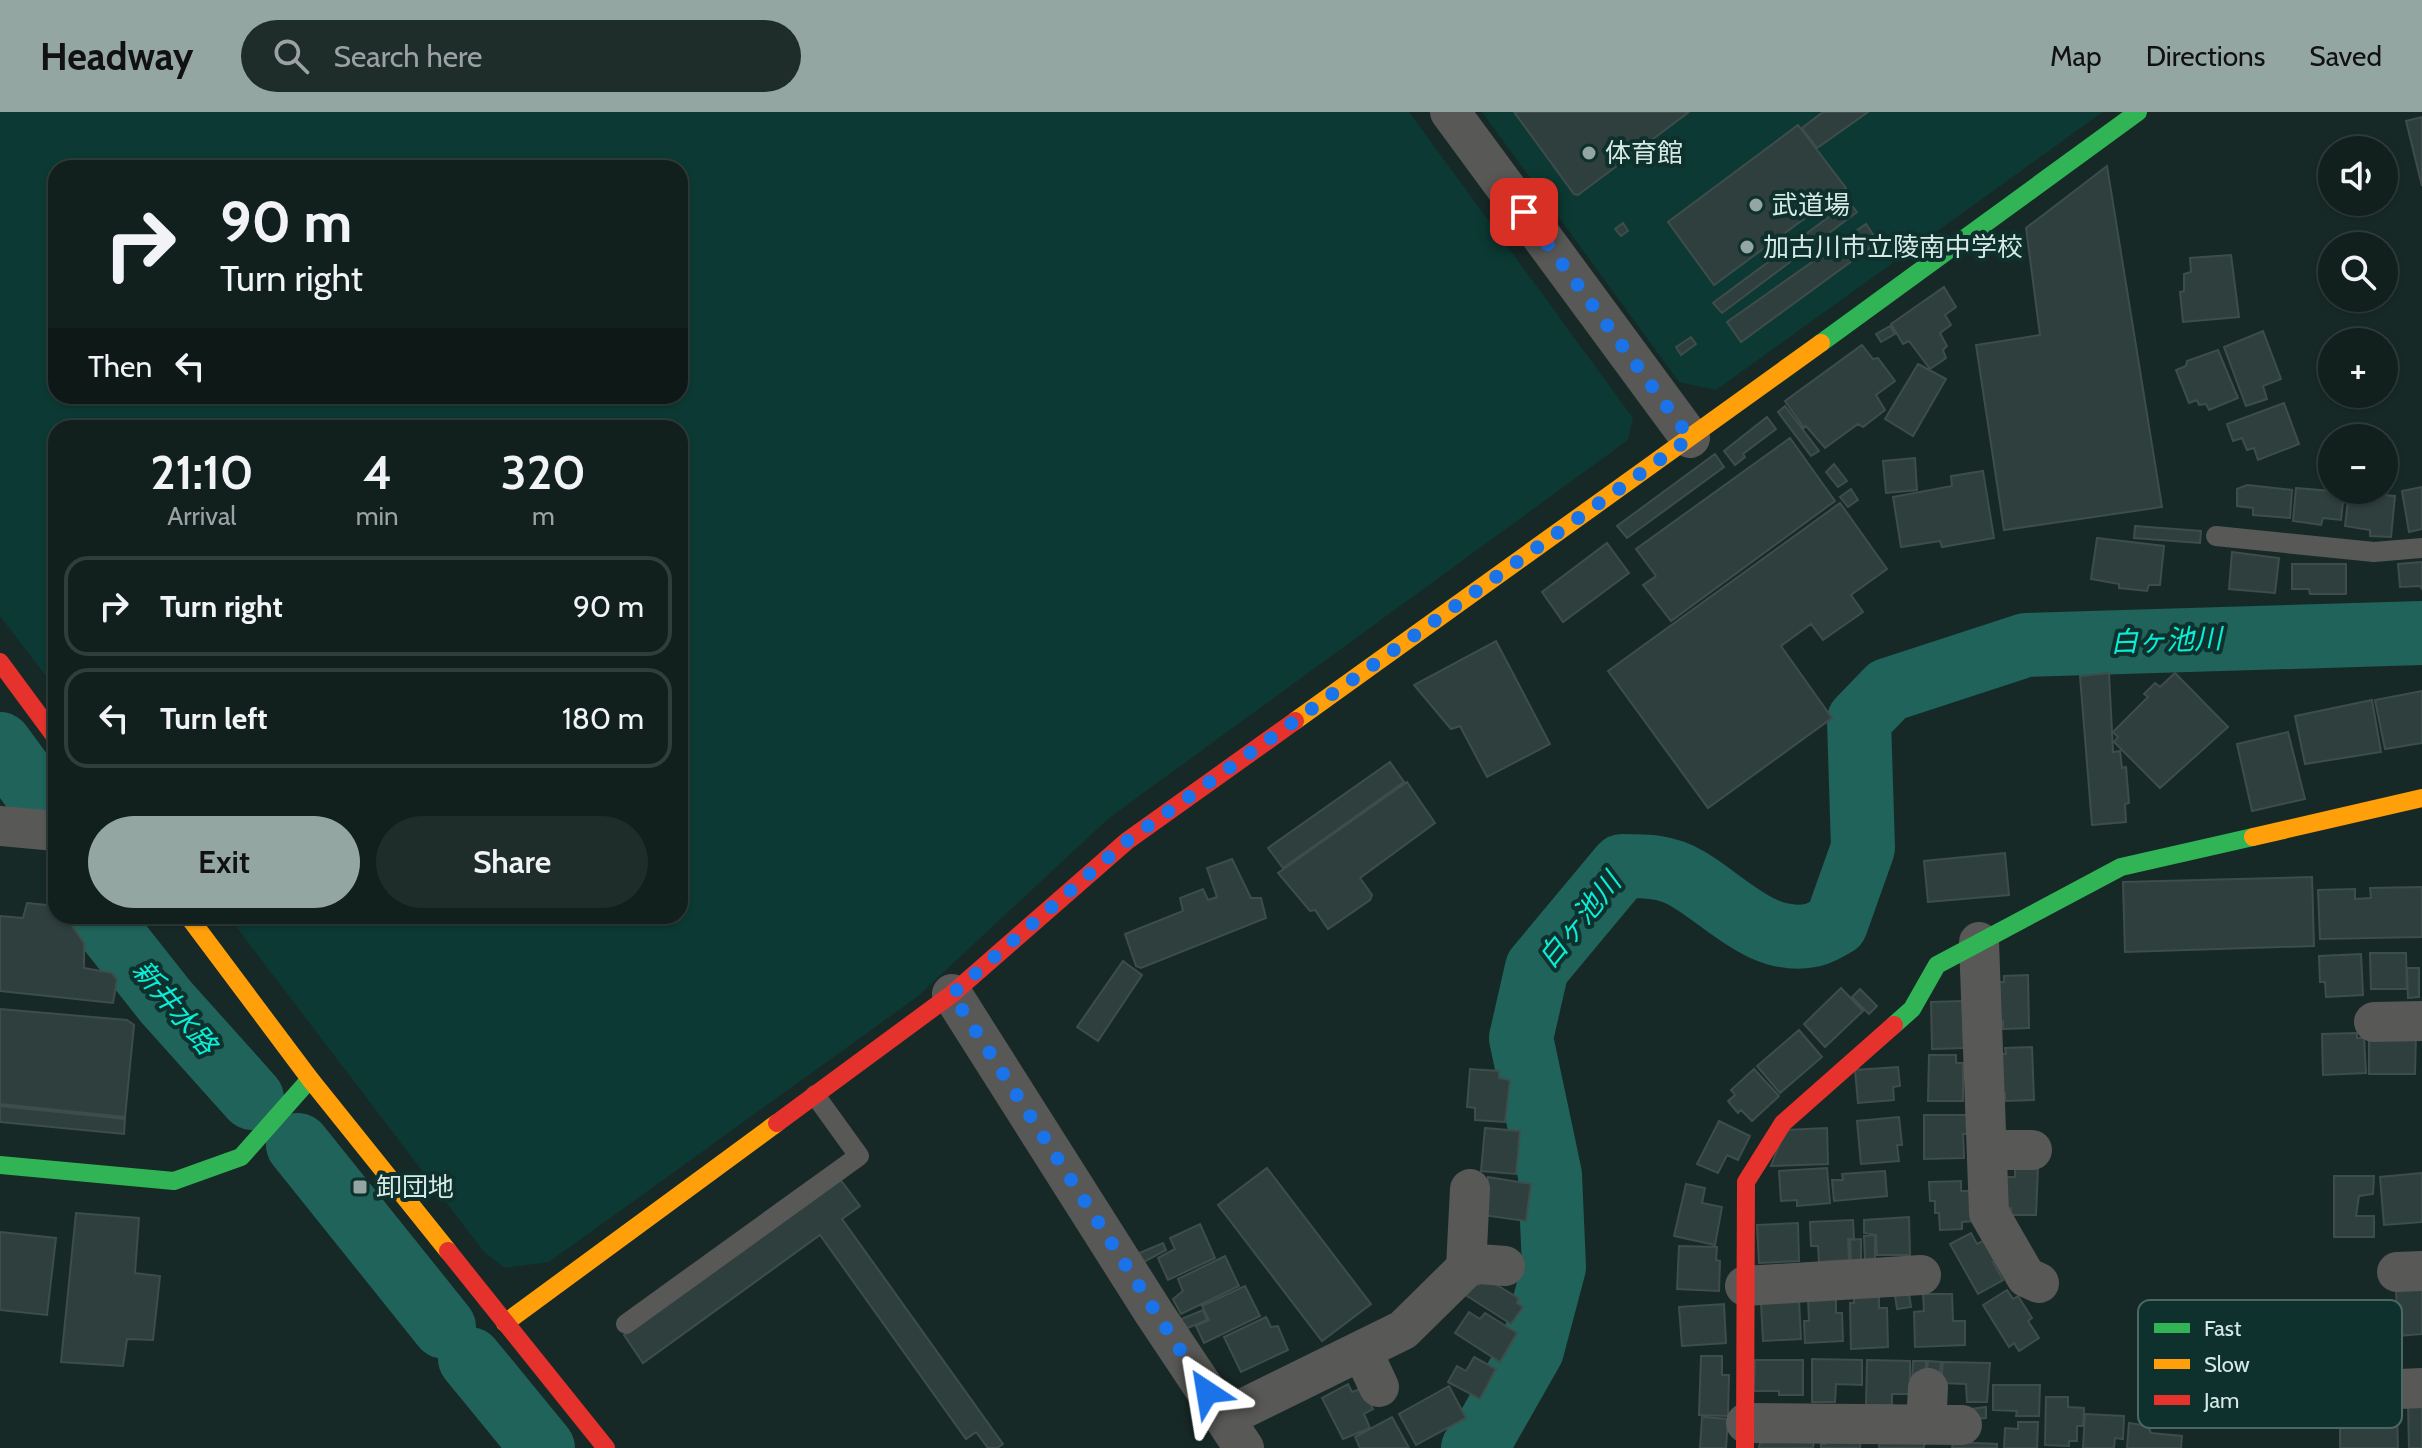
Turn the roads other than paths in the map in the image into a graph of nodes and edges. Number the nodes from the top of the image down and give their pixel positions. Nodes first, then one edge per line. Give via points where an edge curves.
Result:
1 (1450, 112) edge
2 (2138, 112) edge
3 (1690, 438) junction
4 (2216, 536) dead end
5 (2422, 548) edge
6 (0, 662) edge
7 (48, 727) edge
8 (2422, 798) edge
9 (0, 826) edge
10 (48, 830) edge
11 (194, 924) edge
12 (1979, 942) junction
13 (952, 994) junction
14 (2422, 1021) edge
15 (2374, 1022) dead end
16 (310, 1079) junction
17 (815, 1095) junction
18 (1987, 1150) junction
19 (2032, 1150) dead end
20 (0, 1165) edge
21 (1470, 1189) dead end
22 (1466, 1263) junction
23 (1505, 1266) dead end
24 (1921, 1275) dead end
25 (2039, 1283) dead end
26 (1745, 1286) junction
27 (505, 1323) junction
28 (626, 1324) dead end
29 (1362, 1351) junction
30 (1379, 1387) dead end
31 (1939, 1413) dead end
32 (1234, 1433) edge
33 (1746, 1436) edge
34 (606, 1448) edge

1 - 3 street
2 - 3 street
3 - 13 street via 1127,841
4 - 5 lane via 2374,552
6 - 7 street
8 - 12 street via 2121,867
9 - 10 street
11 - 16 street
12 - 18 street
12 - 26 street via 1937,965 1912,1009 1783,1123 1746,1182
13 - 17 street
13 - 32 street
14 - 15 street
16 - 20 street via 241,1157 174,1181
16 - 27 street
17 - 27 street
17 - 28 lane via 859,1156
18 - 19 street
18 - 25 street via 1989,1213 2026,1277
21 - 22 street
22 - 23 street
22 - 29 street via 1403,1330
24 - 26 street
26 - 33 street
27 - 34 street
29 - 30 street
29 - 32 street
31 - 33 street

